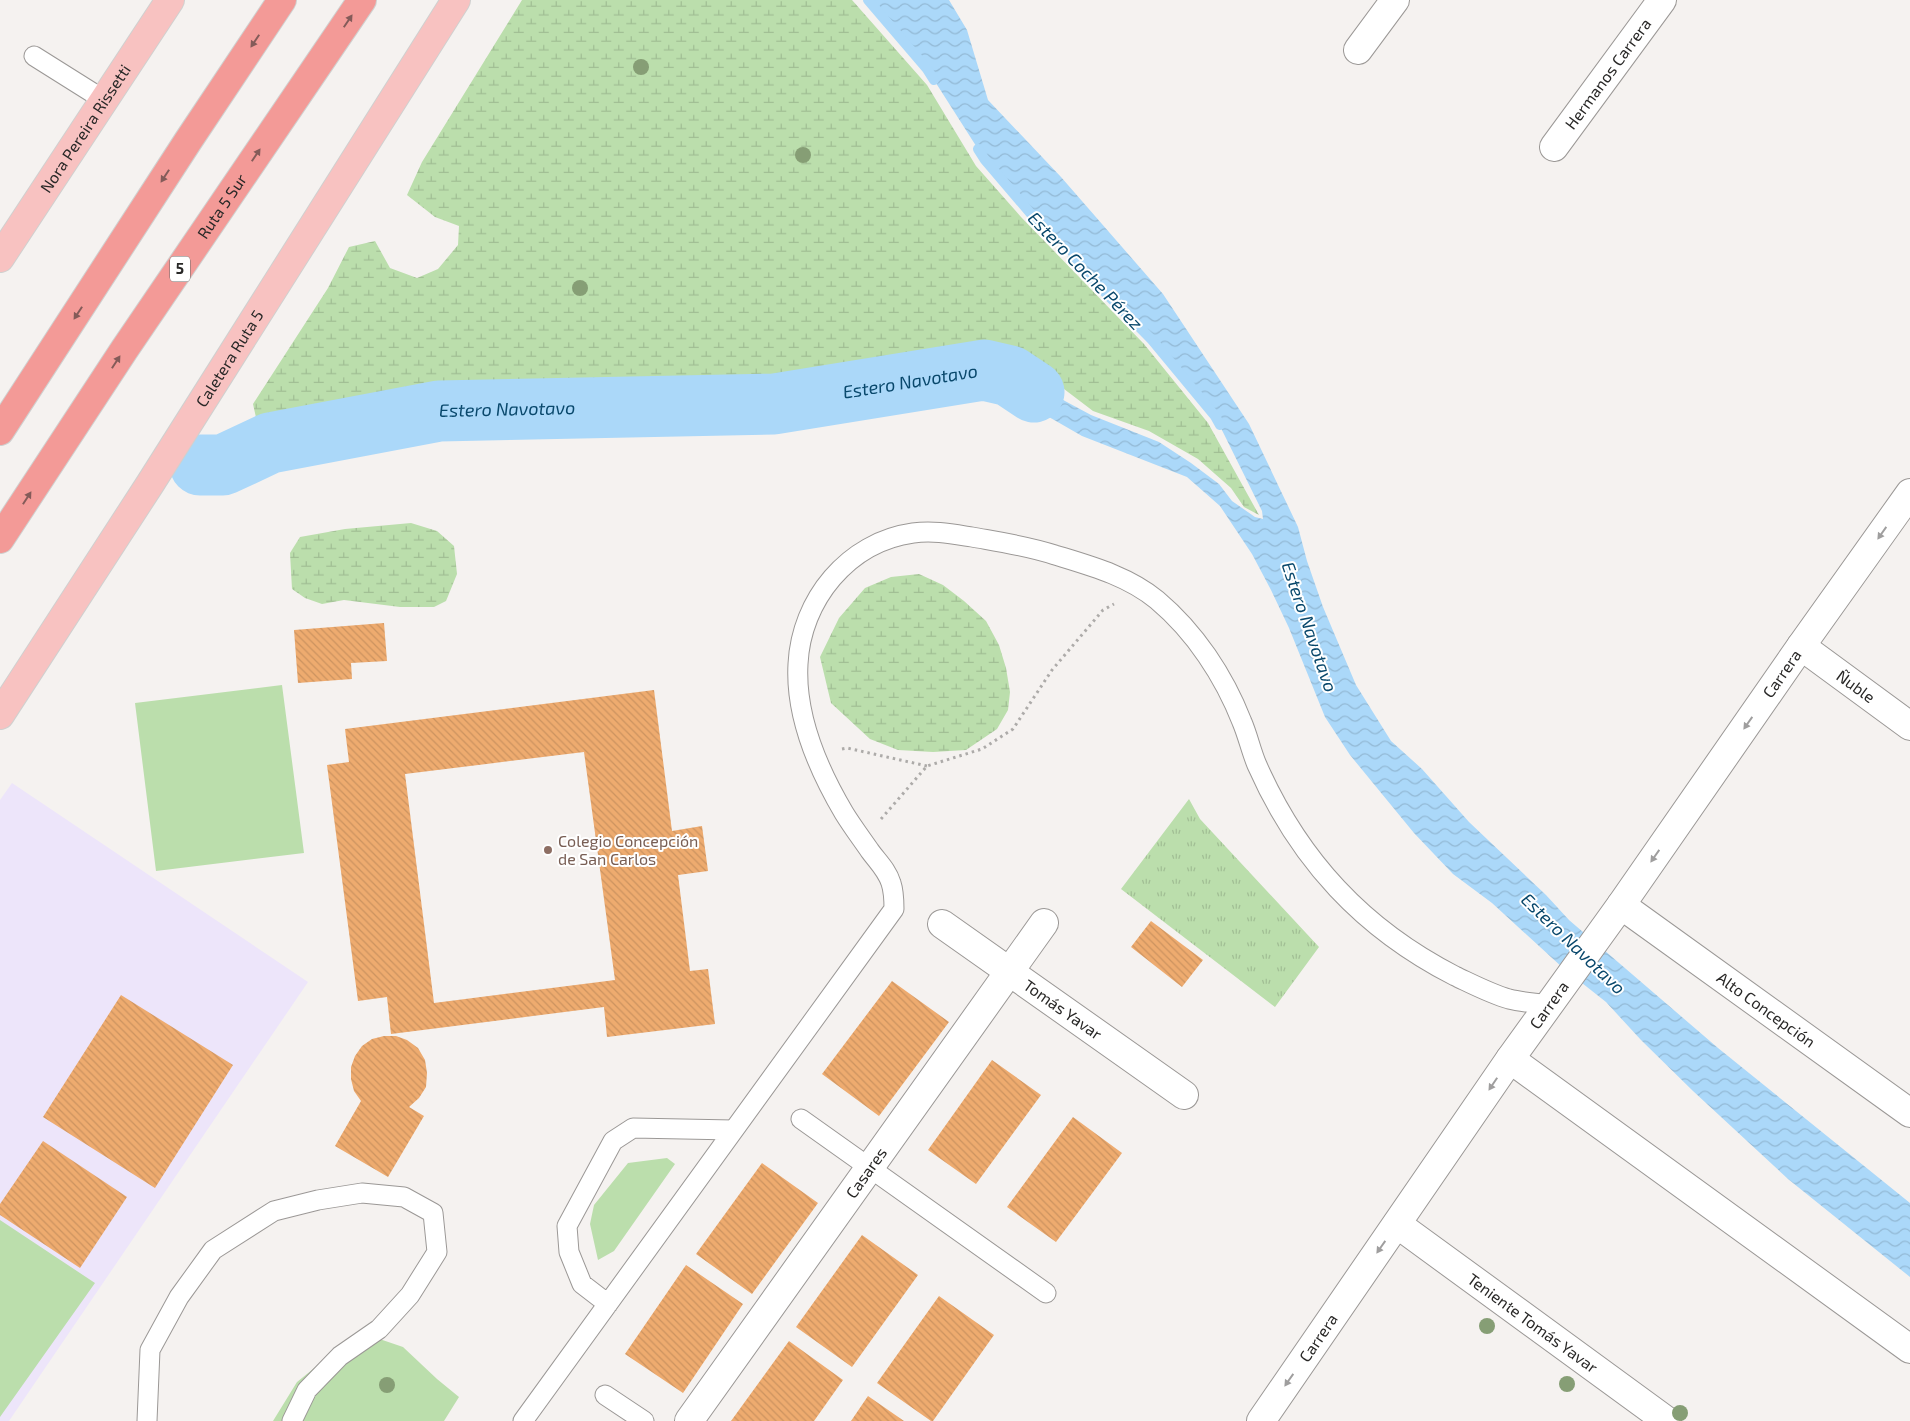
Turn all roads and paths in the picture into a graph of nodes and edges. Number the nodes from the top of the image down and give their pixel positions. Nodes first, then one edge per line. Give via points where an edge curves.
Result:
1 (170, 0) edge
2 (282, 0) edge
3 (362, 0) edge
4 (456, 0) edge
5 (1395, 0) edge
6 (1662, 0) edge
7 (1358, 50) dead end
8 (34, 56) dead end
9 (104, 100) junction
10 (1554, 147) dead end
11 (0, 258) edge
12 (0, 431) edge
13 (1910, 493) edge
14 (0, 539) edge
15 (1140, 588) junction
16 (1801, 646) junction
17 (0, 715) edge
18 (1910, 726) edge
19 (814, 752) junction
20 (927, 766) junction
21 (863, 840) junction
22 (1621, 905) junction
23 (1044, 923) dead end
24 (942, 924) dead end
25 (1008, 971) junction
26 (1555, 996) junction
27 (1510, 1059) junction
28 (1184, 1095) dead end
29 (1910, 1113) edge
30 (801, 1119) dead end
31 (733, 1130) junction
32 (870, 1166) junction
33 (1397, 1224) junction
34 (1046, 1293) dead end
35 (608, 1304) junction
36 (1910, 1349) edge
37 (605, 1395) dead end
38 (147, 1421) edge
39 (292, 1421) edge
40 (523, 1421) edge
41 (644, 1421) edge
42 (689, 1421) edge
43 (1261, 1421) edge
44 (1666, 1421) edge

1 - 9 main road, Nora Pereira Rissetti
2 -> 12 highway
14 -> 3 highway, Ruta 5 Sur / 5
4 - 17 main road, Caletera Ruta 5
5 - 7 street
6 - 10 street, Hermanos Carrera
8 - 9 lane
9 - 11 main road, Nora Pereira Rissetti
13 -> 16 street, Carrera
15 - 19 lane via 1111,573 1038,549 939,532 916,532 872,546 839,569 826,584 814,603 800,643 798,679 805,723
15 - 20 path via 1103,610 1052,670 1013,729 982,749
15 - 26 lane via 1173,614 1210,660 1228,690 1273,798 1320,871 1346,898 1376,927 1404,947 1470,984 1508,999
16 - 18 street, Ñuble
16 -> 22 street, Carrera
19 - 20 path via 847,748
19 - 21 lane via 828,783
20 - 21 path
21 - 31 lane via 891,882 894,909
22 - 26 street, Carrera
22 - 29 street, Alto Concepción
23 - 25 street, Casares
24 - 25 street, Tomás Yavar
25 - 28 street, Tomás Yavar
25 - 32 street, Casares
26 - 27 street, Carrera
27 -> 33 street, Carrera
27 - 36 street
30 - 32 lane
31 - 35 lane
31 - 35 lane via 633,1128 613,1141 567,1226 569,1252 582,1284
32 - 34 lane
32 - 42 street, Casares
33 -> 43 street, Carrera
33 - 44 street, Teniente Tomás Yavar
35 - 40 lane
37 - 41 lane
38 - 39 lane via 150,1350 179,1297 213,1250 274,1211 362,1193 404,1197 433,1213 437,1252 410,1294 379,1328 340,1356 307,1390

